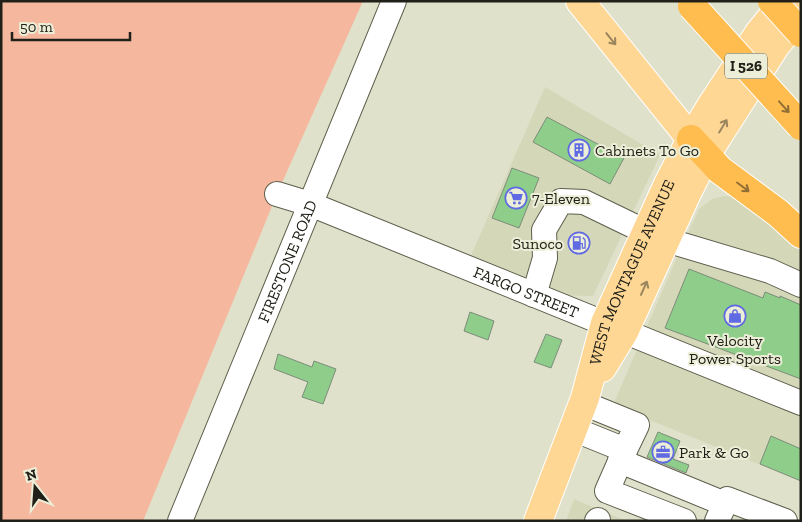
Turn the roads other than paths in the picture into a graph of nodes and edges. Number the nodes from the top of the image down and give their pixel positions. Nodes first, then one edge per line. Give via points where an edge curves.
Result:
1 (394, 1) edge
2 (580, 1) edge
3 (772, 1) edge
4 (786, 1) edge
5 (690, 4) edge
6 (801, 16) edge
7 (801, 33) edge
8 (801, 126) edge
9 (699, 147) junction
10 (277, 194) dead end
11 (310, 204) junction
12 (801, 234) edge
13 (656, 236) junction
14 (801, 285) edge
15 (534, 294) junction
16 (614, 328) junction
17 (584, 400) junction
18 (801, 404) edge
19 (573, 429) junction
20 (623, 456) junction
21 (721, 512) edge
22 (180, 521) edge
23 (538, 521) edge
24 (684, 521) edge
25 (785, 521) edge

1 - 11 street, FIRESTONE ROAD
2 -> 9 main road
3 - 7 highway, bridge
4 - 9 main road, WEST MONTAGUE AVENUE via 759,32
5 -> 8 highway, I 526, bridge
9 -> 6 main road, WEST MONTAGUE AVENUE
9 -> 12 highway via 720,170
9 - 13 main road, WEST MONTAGUE AVENUE
10 - 11 street, FARGO STREET
11 - 15 street, FARGO STREET
11 - 22 street, FIRESTONE ROAD
13 - 14 street via 770,271
13 - 15 street via 584,202 561,201 544,230 545,258
13 - 16 main road, WEST MONTAGUE AVENUE
15 - 16 street, FARGO STREET
16 - 17 main road, WEST MONTAGUE AVENUE
16 - 18 street, FARGO STREET
17 - 19 main road, WEST MONTAGUE AVENUE
17 - 20 street via 637,425
19 - 20 street
19 - 23 main road, WEST MONTAGUE AVENUE
20 - 21 street
20 - 24 street via 607,490
21 - 25 street via 727,499

